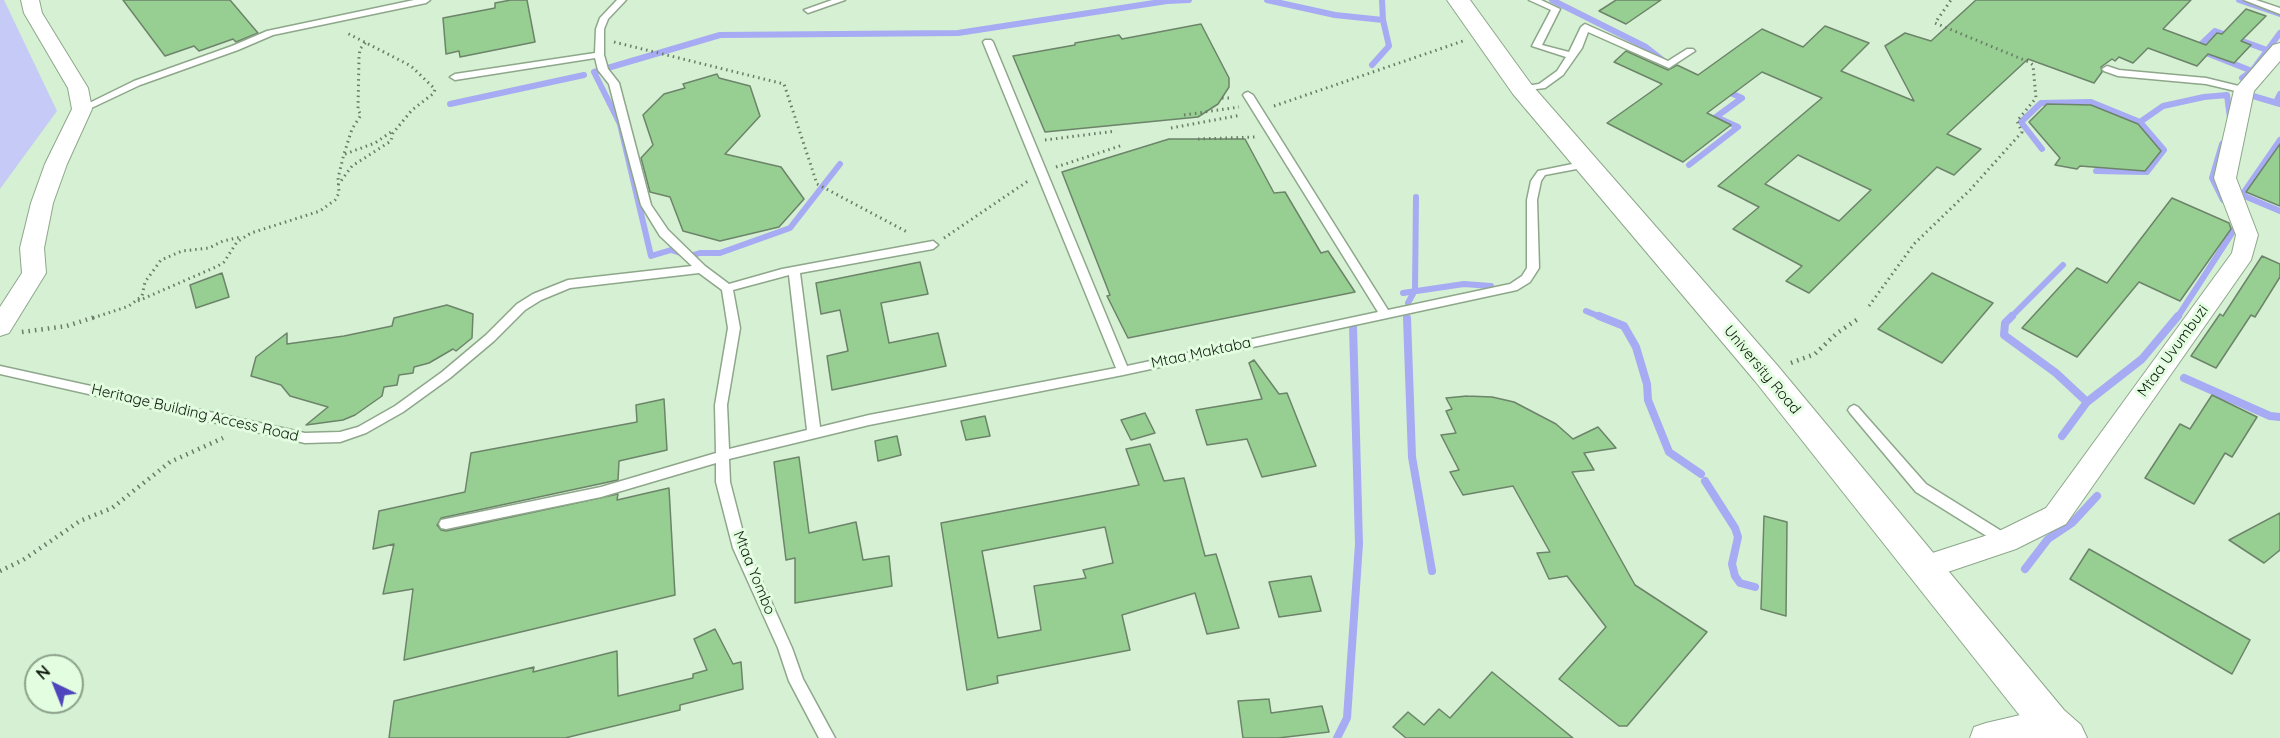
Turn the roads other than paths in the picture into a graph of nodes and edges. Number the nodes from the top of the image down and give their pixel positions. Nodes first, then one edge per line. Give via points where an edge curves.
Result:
1 (30, 0) edge
2 (426, 0) edge
3 (622, 0) edge
4 (841, 0) edge
5 (1458, 0) edge
6 (1533, 0) edge
7 (2248, 0) edge
8 (808, 10) dead end
9 (2280, 11) edge
10 (988, 42) dead end
11 (2280, 49) edge
12 (1690, 51) dead end
13 (599, 55) junction
14 (1572, 56) junction
15 (2107, 69) dead end
16 (455, 77) dead end
17 (1522, 89) junction
18 (2244, 90) junction
19 (1248, 95) dead end
20 (82, 109) junction
21 (1587, 164) junction
22 (933, 245) road end
23 (702, 268) junction
24 (794, 271) junction
25 (728, 288) junction
26 (1384, 313) junction
27 (10, 330) edge
28 (0, 370) edge
29 (1123, 371) junction
30 (1854, 410) dead end
31 (814, 433) junction
32 (722, 456) junction
33 (446, 524) dead end
34 (2006, 540) junction
35 (1924, 568) junction
36 (2058, 731) edge
37 (827, 738) edge
38 (1986, 738) edge

1 - 20 street via 33,13 78,88
2 - 20 lane via 270,33 137,83
3 - 13 lane via 604,18
4 - 8 lane
5 - 17 street, University Road
6 - 14 lane via 1556,9 1537,46
7 - 9 lane
10 - 29 lane
11 - 18 street
12 - 14 lane via 1668,65 1585,27
13 - 16 lane
13 - 23 lane via 603,70 614,83 646,206 664,233
14 - 17 lane via 1560,73 1542,86
15 - 18 lane via 2206,81
17 - 21 street, University Road
18 - 34 street, Mtaa Uvumbuzi via 2225,178 2247,235 2243,254 2056,516
19 - 26 lane
20 - 27 street via 42,203 32,248 34,273
21 - 26 lane, Mtaa Maktaba via 1542,173 1536,182 1532,200 1533,268 1526,279 1494,292
21 - 35 street, University Road via 1766,373
22 - 24 lane
23 - 25 lane
23 - 28 lane, Heritage Building Access Road via 567,284 537,297 520,307 446,375 399,409 362,430 339,436 305,438
24 - 25 lane
24 - 31 lane
25 - 32 lane, Mtaa Yombo via 734,328 721,405
26 - 29 lane, Mtaa Maktaba
29 - 31 lane, Mtaa Maktaba
30 - 34 lane via 1921,488
31 - 32 lane, Mtaa Maktaba
32 - 33 lane, Mtaa Maktaba via 601,492
32 - 37 lane, Mtaa Yombo via 723,482 740,548 796,681
34 - 35 street, Mtaa Uvumbuzi
35 - 36 street, University Road
36 - 38 street

